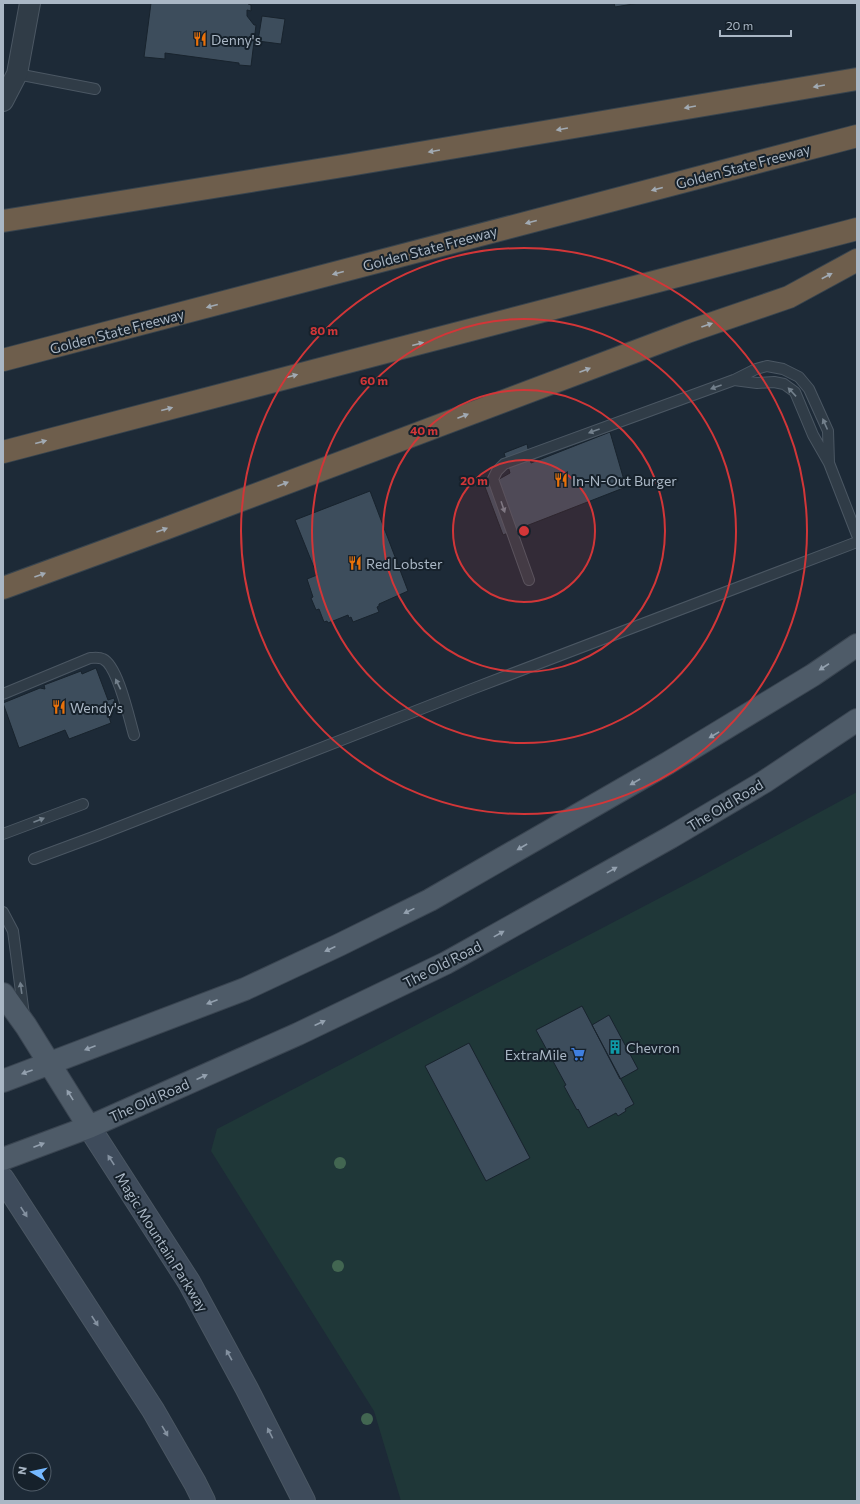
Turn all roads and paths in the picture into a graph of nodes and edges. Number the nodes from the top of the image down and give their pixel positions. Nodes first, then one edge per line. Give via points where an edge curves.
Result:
1 (30, 3) edge
2 (17, 74) junction
3 (857, 79) edge
4 (95, 89) dead end
5 (3, 101) edge
6 (857, 136) edge
7 (3, 221) edge
8 (857, 229) edge
9 (857, 260) edge
10 (3, 360) edge
11 (734, 380) junction
12 (3, 452) edge
13 (829, 463) junction
14 (857, 536) edge
15 (857, 542) edge
16 (529, 580) dead end
17 (3, 588) edge
18 (857, 645) edge
19 (3, 694) edge
20 (857, 720) edge
21 (134, 734) dead end
22 (83, 804) dead end
23 (3, 834) edge
24 (34, 859) dead end
25 (3, 912) edge
26 (3, 994) edge
27 (26, 1026) junction
28 (50, 1064) junction
29 (3, 1081) edge
30 (89, 1127) junction
31 (3, 1159) edge
32 (3, 1180) edge
33 (204, 1501) edge
34 (304, 1501) edge

1 - 2 street
2 - 4 lane
2 - 5 street
3 -> 7 highway
6 -> 10 highway, Golden State Freeway
12 -> 8 highway
17 -> 9 highway via 687,332 789,297
13 -> 11 lane via 794,392 784,384
13 -> 11 lane via 828,431 809,389 799,377 783,369 767,366
11 -> 16 lane via 504,464 493,479
13 - 14 lane
15 - 24 lane
18 -> 28 main road via 668,763 430,900 244,989
21 -> 19 lane via 122,691 108,663 101,658 90,658
30 -> 20 main road, The Old Road via 298,1034 446,963 678,834 764,782
23 -> 22 lane
27 -> 25 lane via 13,931
26 - 27 main road, Magic Mountain Parkway
27 - 28 main road, Magic Mountain Parkway
28 -> 29 main road
30 -> 28 main road, Magic Mountain Parkway
31 -> 30 main road, The Old Road
34 -> 30 main road, Magic Mountain Parkway via 248,1389 189,1282
32 -> 33 main road via 153,1410

